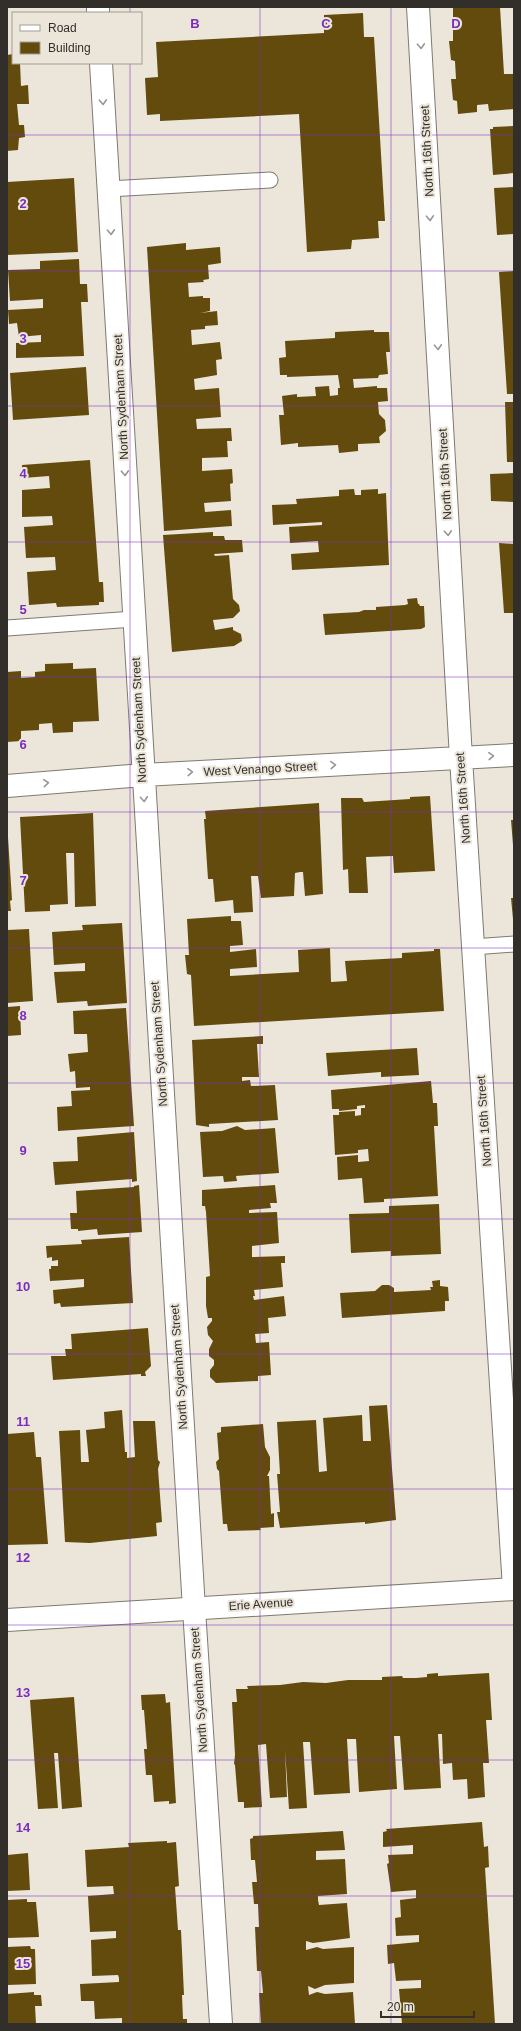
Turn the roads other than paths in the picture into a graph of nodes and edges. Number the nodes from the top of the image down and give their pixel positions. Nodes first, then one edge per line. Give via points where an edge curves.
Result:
1 (418, 7) edge
2 (101, 64) edge
3 (270, 180) dead end
4 (108, 189) junction
5 (134, 619) junction
6 (7, 628) edge
7 (514, 755) edge
8 (461, 758) junction
9 (143, 775) junction
10 (7, 786) edge
11 (514, 944) edge
12 (473, 948) junction
13 (514, 1588) edge
14 (194, 1609) junction
15 (7, 1620) edge
16 (221, 2024) edge

1 -> 8 street, North 16th Street
2 -> 4 street, North Sydenham Street
3 - 4 lane
4 -> 5 street, North Sydenham Street
5 - 6 lane
5 - 9 street, North Sydenham Street
8 -> 7 street, West Venango Street
9 -> 8 street, West Venango Street
8 - 12 street, North 16th Street
10 -> 9 street, West Venango Street
9 -> 14 street, North Sydenham Street
11 - 12 lane
12 - 13 street, North 16th Street
13 - 14 street, Erie Avenue
14 - 15 street, Erie Avenue
14 - 16 street, North Sydenham Street

